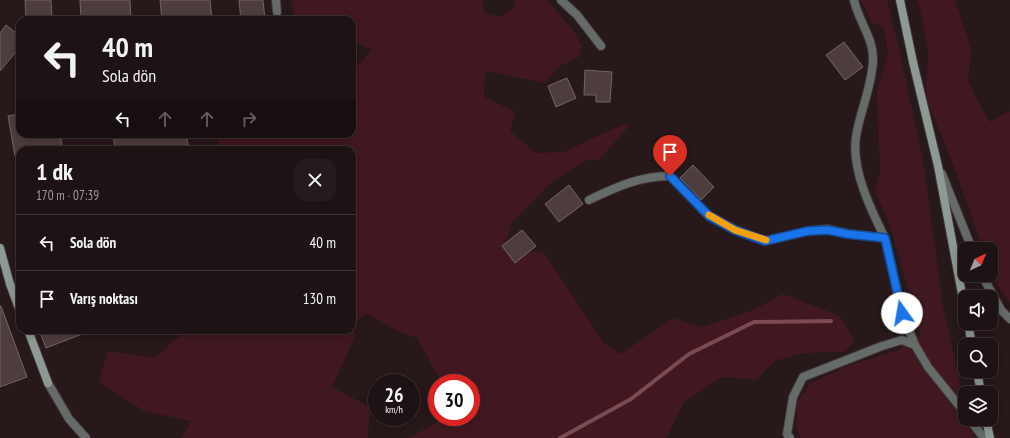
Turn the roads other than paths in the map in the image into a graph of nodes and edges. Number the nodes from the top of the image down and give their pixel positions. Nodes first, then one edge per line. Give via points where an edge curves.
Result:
1 (276, 0) edge
2 (561, 0) edge
3 (854, 0) edge
4 (900, 0) edge
5 (277, 12) dead end
6 (601, 46) dead end
7 (938, 166) junction
8 (589, 200) dead end
9 (885, 238) junction
10 (969, 242) edge
11 (0, 248) edge
12 (986, 282) edge
13 (961, 290) edge
14 (16, 300) edge
15 (1010, 319) edge
16 (30, 334) edge
17 (916, 345) junction
18 (48, 383) joint
19 (958, 404) edge
20 (975, 426) edge
21 (987, 426) edge
22 (86, 438) edge
23 (790, 438) edge
24 (984, 438) edge
25 (990, 438) edge

1 - 5 street
2 - 6 street via 577,15
3 - 9 street via 870,43 873,59 855,138 856,166
4 - 7 main road
7 - 10 street
7 - 13 main road
8 - 9 street via 617,186 652,176 670,176 709,216 735,230 765,241 800,232 828,230
9 - 17 street via 902,313
11 - 14 main road
12 - 15 street
16 - 18 main road
17 - 19 street via 928,367
17 - 23 street via 902,340 803,376 793,397 787,434
18 - 22 street via 69,419
20 - 24 street
21 - 25 main road

